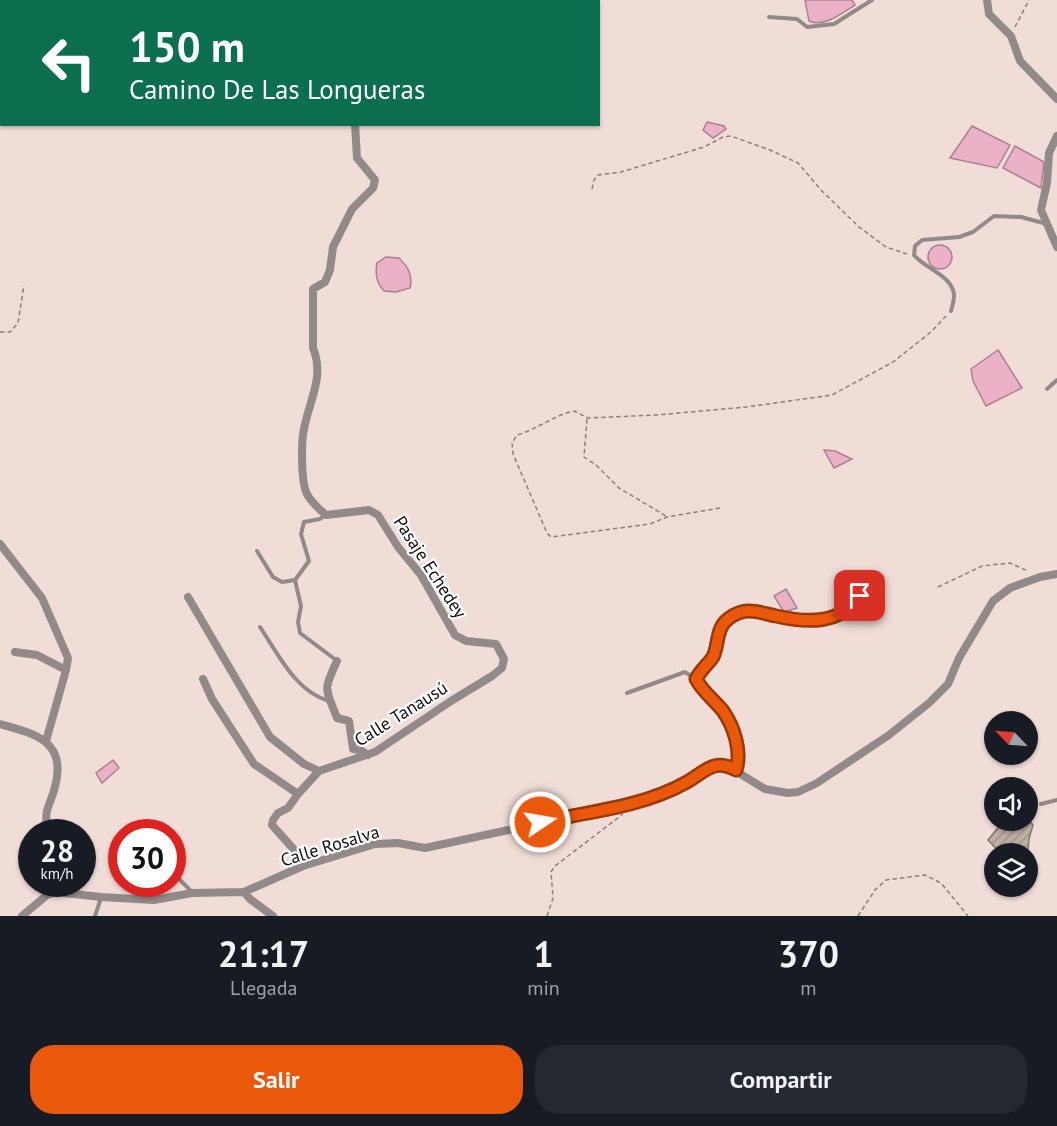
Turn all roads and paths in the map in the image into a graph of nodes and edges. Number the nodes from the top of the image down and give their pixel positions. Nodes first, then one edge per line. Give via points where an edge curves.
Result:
1 (872, 0) edge
2 (987, 0) edge
3 (1029, 0) edge
4 (769, 16) dead end
5 (1010, 35) junction
6 (1057, 99) edge
7 (355, 126) edge
8 (1057, 136) edge
9 (592, 189) dead end
10 (1047, 225) junction
11 (1057, 247) edge
12 (914, 255) junction
13 (24, 285) dead end
14 (951, 311) joint
15 (0, 332) edge
16 (1057, 380) edge
17 (1047, 388) dead end
18 (588, 418) junction
19 (720, 508) dead end
20 (326, 515) junction
21 (667, 518) junction
22 (0, 544) edge
23 (257, 551) dead end
24 (1057, 574) edge
25 (1040, 577) junction
26 (295, 580) junction
27 (938, 586) dead end
28 (860, 596) dead end
29 (188, 597) dead end
30 (260, 627) dead end
31 (15, 652) dead end
32 (504, 659) joint
33 (337, 661) joint
34 (66, 670) junction
35 (696, 679) junction
36 (203, 680) dead end
37 (627, 693) dead end
38 (331, 702) junction
39 (0, 724) edge
40 (46, 741) junction
41 (368, 755) junction
42 (736, 770) junction
43 (319, 771) junction
44 (298, 794) junction
45 (1057, 800) edge
46 (1041, 804) dead end
47 (624, 805) junction
48 (47, 819) edge
49 (303, 866) junction
50 (186, 887) edge
51 (244, 892) junction
52 (192, 893) junction
53 (96, 896) edge
54 (45, 897) edge
55 (101, 897) junction
56 (22, 916) edge
57 (95, 916) edge
58 (273, 916) edge
59 (547, 916) edge
60 (858, 916) edge
61 (968, 916) edge

1 - 4 lane via 834,24 807,27 797,19
2 - 5 street via 989,14
3 - 5 path
5 - 6 street via 1020,61
7 - 20 street via 357,158 375,180 373,188 352,208 333,247 325,282 313,289 313,348 318,379 304,429 302,454 306,493
8 - 10 street via 1049,153 1041,210
9 - 12 path via 598,175 621,172 731,136 798,163 859,227 886,247
10 - 11 street
10 - 12 lane via 1021,217 994,216 973,232 922,240 915,246
12 - 14 lane via 921,264 948,280 954,295
13 - 15 path via 18,323 10,332
14 - 18 path via 893,362 832,395 746,407
16 - 17 lane
18 - 21 path via 584,457 619,488
18 - 21 path via 574,411 564,413 517,435 512,443 513,454 547,533 551,537 650,524
19 - 21 path
20 - 26 lane via 304,522 301,534 309,561
20 - 32 street, Pasaje Echedey via 369,510 378,515 421,575 455,635 466,641 496,644
22 - 34 street via 42,598 68,658
23 - 26 lane via 273,577 282,582
24 - 25 street
25 - 27 path via 1003,563 982,566
25 - 42 street via 1010,588 993,601 948,684 929,703 817,783 788,793 765,789
26 - 33 lane via 301,606 300,633
28 - 35 lane via 854,605 824,621 741,611 721,627 712,657
29 - 43 street via 270,737
30 - 38 lane via 309,693
31 - 34 street via 37,655
32 - 41 street, Calle Tanausú via 502,668 492,676
33 - 38 street via 326,686
34 - 40 street
35 - 37 lane via 684,672
35 - 42 lane via 733,731 740,759
36 - 44 street via 254,764
38 - 41 street via 337,718 349,721 353,749
39 - 40 street
40 - 48 street via 58,760 55,787 46,809
41 - 43 street, Calle Tanausú
42 - 47 street, Calle Rosalva via 726,765 712,766 686,783
43 - 44 street, Calle Tanausú
44 - 49 street, Calle Tanausú via 288,808 278,813 272,825 297,853
45 - 46 lane
47 - 49 street, Calle Rosalva via 425,848 375,844
47 - 59 path via 624,813 618,819 555,866 551,872 553,898
49 - 51 street, Calle Rosalva
50 - 52 lane
51 - 52 street
51 - 58 street
52 - 55 street via 154,900
53 - 55 street
54 - 56 street
55 - 57 lane
60 - 61 path via 886,880 925,875 941,883

